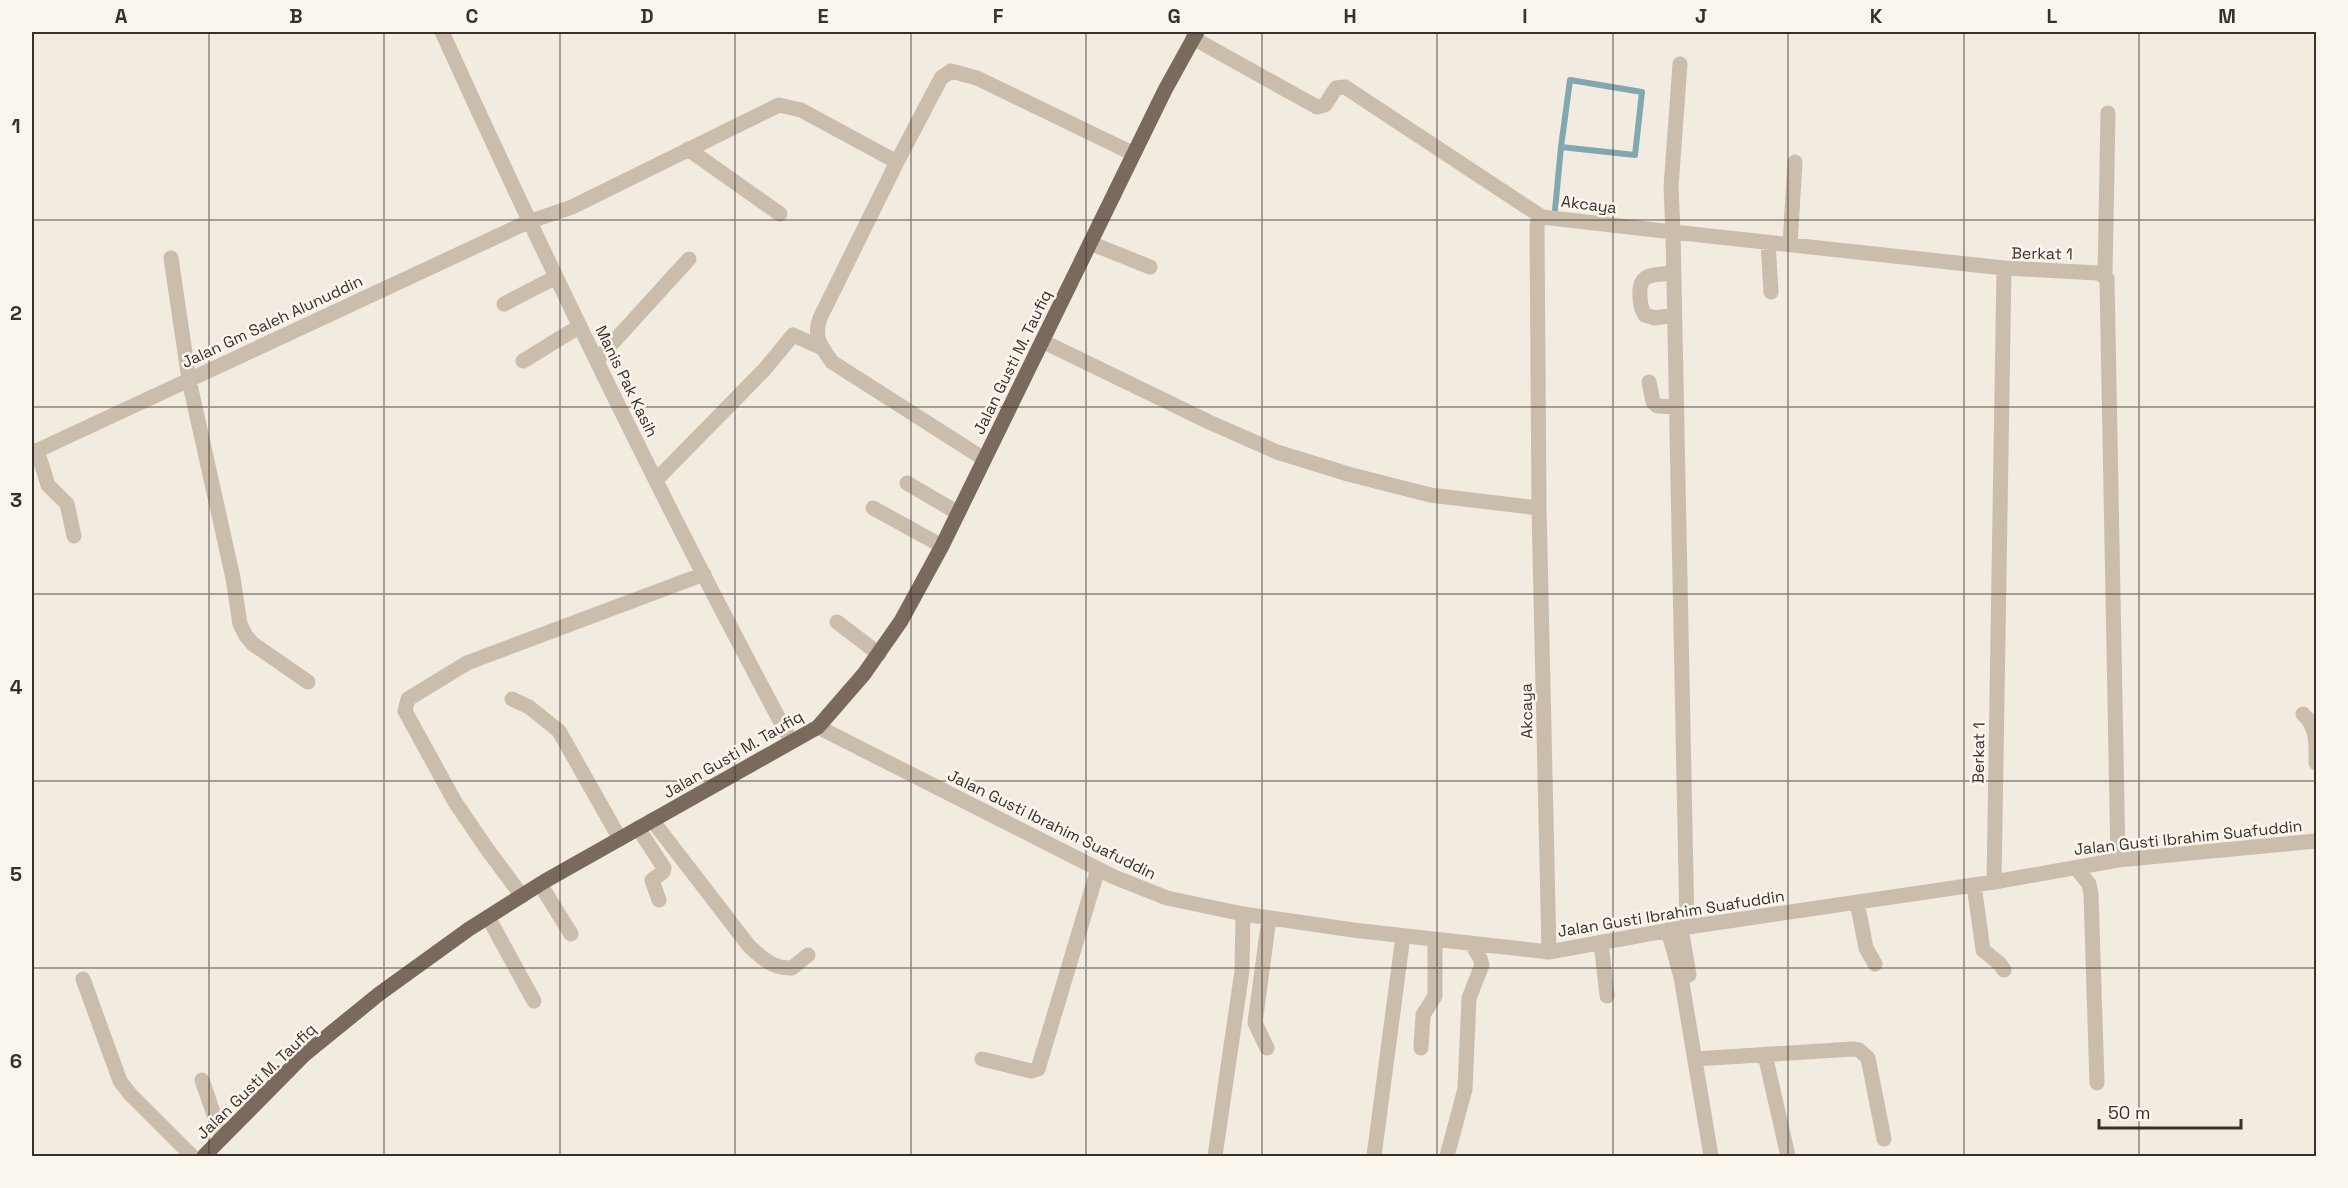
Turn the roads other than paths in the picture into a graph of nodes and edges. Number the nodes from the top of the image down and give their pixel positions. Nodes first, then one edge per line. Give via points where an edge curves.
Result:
1 (442, 32) edge
2 (1195, 35) edge
3 (1680, 64) dead end
4 (2108, 113) dead end
5 (688, 149) junction
6 (1134, 154) junction
7 (897, 162) junction
8 (1796, 162) dead end
9 (780, 214) dead end
10 (1542, 217) junction
11 (528, 222) junction
12 (1672, 232) junction
13 (1768, 242) junction
14 (1090, 243) junction
15 (1790, 245) junction
16 (171, 258) dead end
17 (689, 259) dead end
18 (1150, 267) dead end
19 (2004, 268) junction
20 (1673, 273) junction
21 (2105, 275) junction
22 (556, 278) junction
23 (1771, 292) dead end
24 (504, 304) dead end
25 (1674, 315) junction
26 (580, 326) junction
27 (1042, 341) junction
28 (820, 347) junction
29 (597, 360) junction
30 (523, 361) dead end
31 (189, 380) junction
32 (1649, 382) dead end
33 (1676, 407) junction
34 (34, 451) edge
35 (984, 459) junction
36 (656, 480) junction
37 (907, 483) dead end
38 (873, 508) dead end
39 (1539, 508) junction
40 (958, 513) junction
41 (74, 536) dead end
42 (942, 546) junction
43 (704, 574) junction
44 (837, 621) dead end
45 (879, 654) junction
46 (308, 682) dead end
47 (512, 699) dead end
48 (2303, 714) dead end
49 (818, 727) junction
50 (791, 741) junction
51 (2316, 763) edge
52 (652, 820) junction
53 (639, 828) junction
54 (2316, 837) edge
55 (620, 839) junction
56 (2118, 860) junction
57 (2076, 868) junction
58 (1098, 869) junction
59 (1994, 882) junction
60 (540, 885) junction
61 (1974, 885) junction
62 (522, 896) junction
63 (659, 900) dead end
64 (1857, 902) junction
65 (1243, 914) junction
66 (488, 917) junction
67 (1269, 918) junction
68 (1679, 928) junction
69 (571, 934) dead end
70 (1403, 936) junction
71 (1436, 940) junction
72 (1601, 942) junction
73 (1471, 943) junction
74 (1549, 952) junction
75 (808, 955) dead end
76 (1875, 964) dead end
77 (2004, 970) dead end
78 (83, 979) dead end
79 (1607, 996) dead end
80 (534, 1001) dead end
81 (1696, 1015) dead end
82 (1267, 1048) dead end
83 (1420, 1048) dead end
84 (1766, 1055) junction
85 (982, 1059) dead end
86 (1695, 1059) junction
87 (202, 1080) dead end
88 (2097, 1083) dead end
89 (222, 1138) junction
90 (1884, 1139) dead end
91 (192, 1156) edge
92 (204, 1156) edge
93 (1215, 1156) edge
94 (1374, 1156) edge
95 (1447, 1156) edge
96 (1711, 1156) edge
97 (1788, 1156) edge

1 - 11 street, Manis Pak Kasih
2 - 6 main road, Jalan Gusti M. Taufiq
2 - 10 street via 1317,106 1325,105 1336,88 1345,87
3 - 12 street via 1671,186
4 - 21 street
5 - 7 street, Jalan Gm Saleh Alunuddin via 779,105 801,110
5 - 9 street
5 - 11 street, Jalan Gm Saleh Alunuddin via 572,207
6 - 7 street via 977,78 951,70 941,78
6 - 14 main road, Jalan Gusti M. Taufiq
7 - 28 street via 820,318 816,328
8 - 15 street
10 - 12 street, Akcaya
10 - 39 street, Akcaya via 1537,226
11 - 22 street, Manis Pak Kasih
11 - 31 street, Jalan Gm Saleh Alunuddin
12 - 13 street, Akcaya
12 - 20 street
13 - 15 street, Akcaya
13 - 23 street
14 - 18 street
14 - 27 main road, Jalan Gusti M. Taufiq
15 - 19 street, Akcaya
16 - 31 street
17 - 29 street
19 - 21 street, Berkat 1
19 - 59 street, Berkat 1
20 - 25 street
20 - 25 street via 1646,276 1639,290 1645,315
21 - 56 street
22 - 24 street
22 - 26 street, Manis Pak Kasih
25 - 33 street
26 - 29 street, Manis Pak Kasih
26 - 30 street
27 - 35 main road, Jalan Gusti M. Taufiq
27 - 39 street via 1277,452 1430,495
28 - 35 street via 832,362
28 - 36 street via 793,335
29 - 36 street, Manis Pak Kasih
31 - 34 street, Jalan Gm Saleh Alunuddin
31 - 46 street via 234,578 240,624 253,644
32 - 33 street via 1657,406
33 - 68 street
34 - 41 street via 48,485 67,504
35 - 40 main road, Jalan Gusti M. Taufiq
36 - 43 street, Manis Pak Kasih
37 - 40 street
38 - 42 street
39 - 74 street, Akcaya
40 - 42 main road, Jalan Gusti M. Taufiq
42 - 45 main road, Jalan Gusti M. Taufiq via 902,621
43 - 50 street, Manis Pak Kasih
43 - 62 street via 467,663 408,699 405,711 454,802
44 - 45 street
45 - 49 main road, Jalan Gusti M. Taufiq
47 - 55 street via 559,731
48 - 51 street via 2315,730
49 - 50 main road, Jalan Gusti M. Taufiq
49 - 58 street, Jalan Gusti Ibrahim Suafuddin
50 - 52 main road, Jalan Gusti M. Taufiq
52 - 53 main road, Jalan Gusti M. Taufiq
52 - 75 street via 755,952 769,964 787,969
53 - 55 main road, Jalan Gusti M. Taufiq
53 - 63 street via 664,867 652,880
54 - 56 street, Jalan Gusti Ibrahim Suafuddin
55 - 60 main road, Jalan Gusti M. Taufiq
56 - 57 street, Jalan Gusti Ibrahim Suafuddin
57 - 59 street, Jalan Gusti Ibrahim Suafuddin
57 - 88 street via 2089,884 2091,894
58 - 65 street, Jalan Gusti Ibrahim Suafuddin via 1167,898
58 - 85 street via 1038,1069 1031,1071
59 - 61 street, Jalan Gusti Ibrahim Suafuddin
60 - 62 main road, Jalan Gusti M. Taufiq
60 - 69 street
61 - 64 street, Jalan Gusti Ibrahim Suafuddin
61 - 77 street via 1983,950
62 - 66 main road, Jalan Gusti M. Taufiq
64 - 68 street, Jalan Gusti Ibrahim Suafuddin
64 - 76 street via 1866,948
65 - 67 street, Jalan Gusti Ibrahim Suafuddin
65 - 93 street via 1242,971
66 - 80 street
66 - 89 main road, Jalan Gusti M. Taufiq via 379,994 313,1048
67 - 70 street, Jalan Gusti Ibrahim Suafuddin
67 - 82 street via 1255,1023
68 - 72 street, Jalan Gusti Ibrahim Suafuddin
68 - 81 street
68 - 86 street via 1681,977
70 - 71 street, Jalan Gusti Ibrahim Suafuddin
70 - 94 street
71 - 73 street, Jalan Gusti Ibrahim Suafuddin
71 - 83 street via 1435,996 1423,1015
72 - 74 street, Jalan Gusti Ibrahim Suafuddin
72 - 79 street
73 - 74 street, Jalan Gusti Ibrahim Suafuddin
73 - 95 street via 1482,965 1468,998 1465,1089
78 - 91 street via 120,1081
84 - 86 street
84 - 90 street via 1853,1048 1864,1054
84 - 97 street
86 - 96 street
87 - 89 street
89 - 92 main road, Jalan Gusti M. Taufiq

